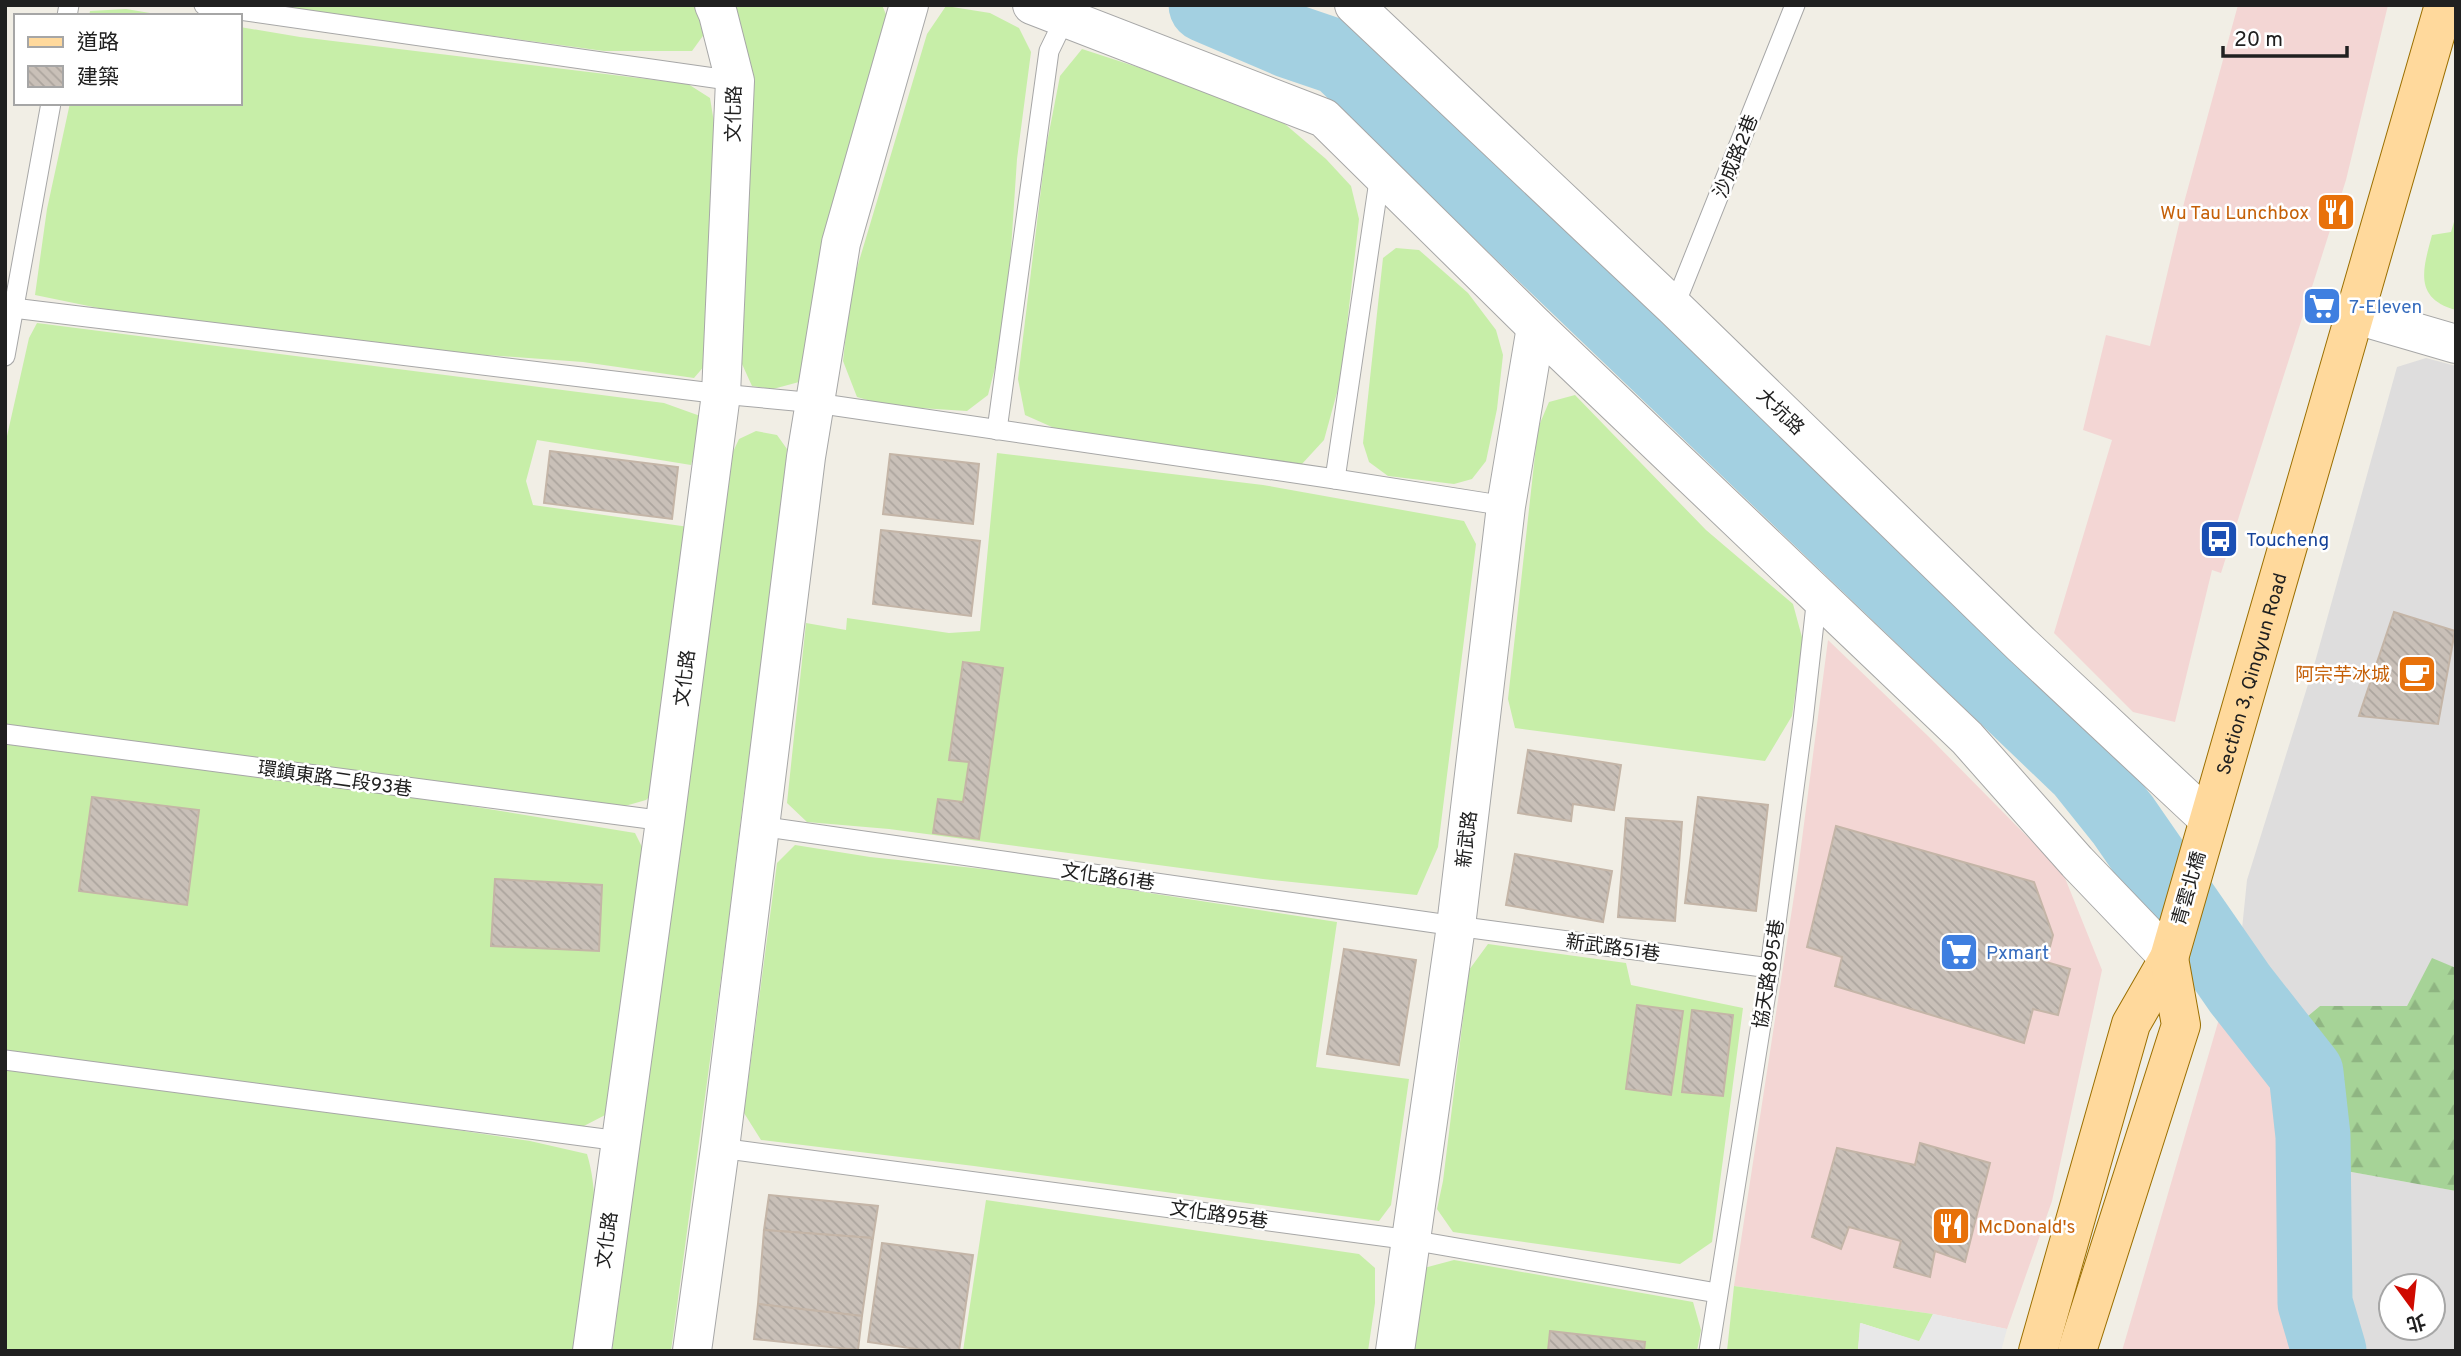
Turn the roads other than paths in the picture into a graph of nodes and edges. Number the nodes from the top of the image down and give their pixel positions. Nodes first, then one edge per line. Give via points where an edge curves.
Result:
1 (204, 5) edge
2 (714, 5) edge
3 (909, 5) edge
4 (1354, 5) edge
5 (1795, 5) edge
6 (2444, 5) edge
7 (1048, 12) edge
8 (735, 81) junction
9 (51, 105) edge
10 (1380, 174) junction
11 (1674, 307) junction
12 (13, 308) junction
13 (2353, 314) junction
14 (1536, 327) junction
15 (2456, 344) edge
16 (5, 356) edge
17 (721, 394) junction
18 (816, 403) junction
19 (997, 430) junction
20 (1335, 479) junction
21 (1506, 506) junction
22 (1817, 596) junction
23 (5, 734) edge
24 (2207, 818) junction
25 (665, 821) junction
26 (760, 826) junction
27 (1456, 926) junction
28 (2169, 958) junction
29 (1770, 968) junction
30 (5, 1060) edge
31 (620, 1141) junction
32 (720, 1147) junction
33 (1411, 1240) junction
34 (1717, 1293) junction
35 (592, 1351) edge
36 (692, 1351) edge
37 (1395, 1351) edge
38 (1709, 1351) edge
39 (2038, 1351) edge
40 (2077, 1351) edge

1 - 8 lane
2 - 8 street, 文化路
3 - 18 street via 841,243
4 - 11 street, 大坑路
5 - 11 lane, 沙成路2巷
6 - 13 main road, Section 3, Qingyun Road
7 - 10 street via 1324,118
7 - 19 lane via 1049,51
8 - 17 street, 文化路
9 - 12 lane
10 - 14 street
10 - 20 lane
11 - 24 street, 大坑路
12 - 16 lane
12 - 17 lane
13 - 15 street
13 - 24 main road, Section 3, Qingyun Road
14 - 21 street, 新武路
14 - 22 street
17 - 18 lane
17 - 25 street, 文化路
18 - 19 lane
18 - 26 street
19 - 20 lane
20 - 21 lane
21 - 27 street, 新武路
22 - 28 street via 1967,738
22 - 29 lane, 協天路895巷
23 - 25 lane, 環鎮東路二段93巷
24 - 28 main road, 青雲北橋
25 - 31 street, 文化路
26 - 27 lane, 文化路61巷
26 - 32 street
27 - 29 lane, 新武路51巷
27 - 33 street, 新武路
28 - 39 main road via 2131,1024
28 - 40 main road via 2181,1025
29 - 34 lane, 協天路895巷
30 - 31 lane
31 - 35 street, 文化路
32 - 33 lane, 文化路95巷
32 - 36 street
33 - 34 lane, 文化路95巷
33 - 37 street, 新武路
34 - 38 lane, 協天路895巷

